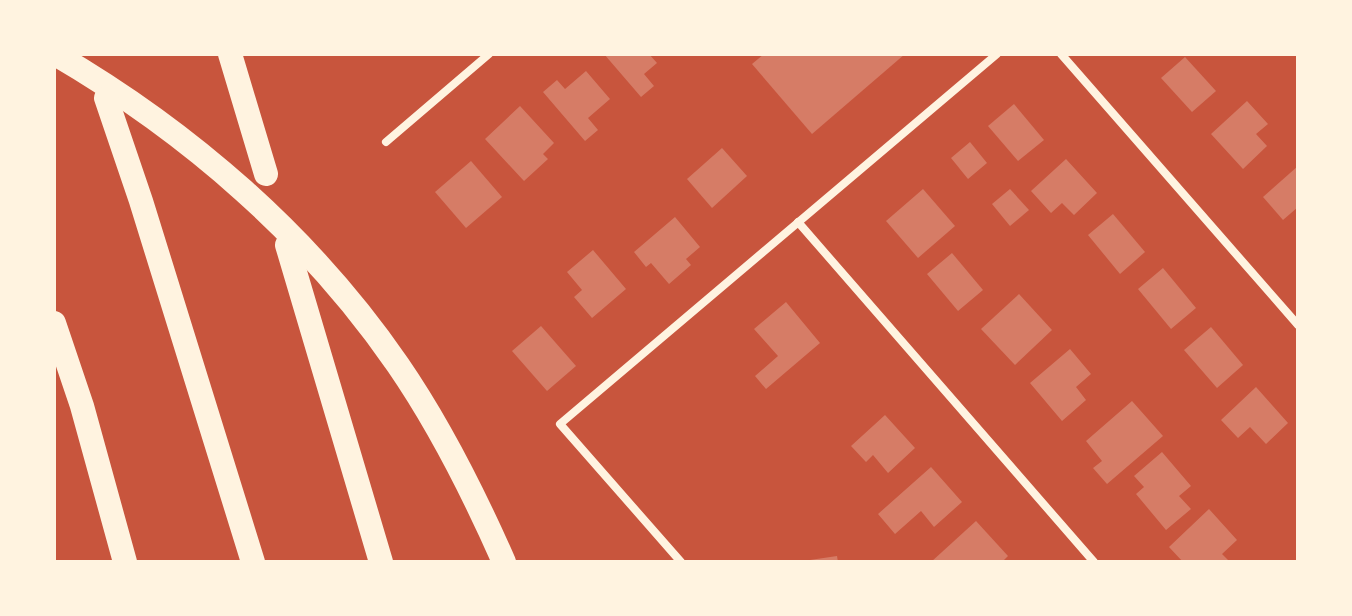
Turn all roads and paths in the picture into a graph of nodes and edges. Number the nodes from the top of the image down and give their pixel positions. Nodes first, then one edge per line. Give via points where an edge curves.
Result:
1 (55, 54) edge
2 (230, 54) edge
3 (489, 54) edge
4 (997, 54) edge
5 (1061, 54) edge
6 (106, 98) dead end
7 (386, 142) dead end
8 (266, 174) dead end
9 (798, 222) junction
10 (287, 245) dead end
11 (54, 323) edge
12 (1298, 325) edge
13 (125, 562) edge
14 (253, 562) edge
15 (381, 562) edge
16 (504, 562) edge
17 (681, 562) edge
18 (1094, 562) edge

1 - 16 highway via 209,161 330,278 424,406
2 - 8 highway
3 - 7 street
4 - 9 street
5 - 12 street
6 - 14 highway
9 - 17 street via 560,424
9 - 18 street
10 - 15 highway
11 - 13 highway

